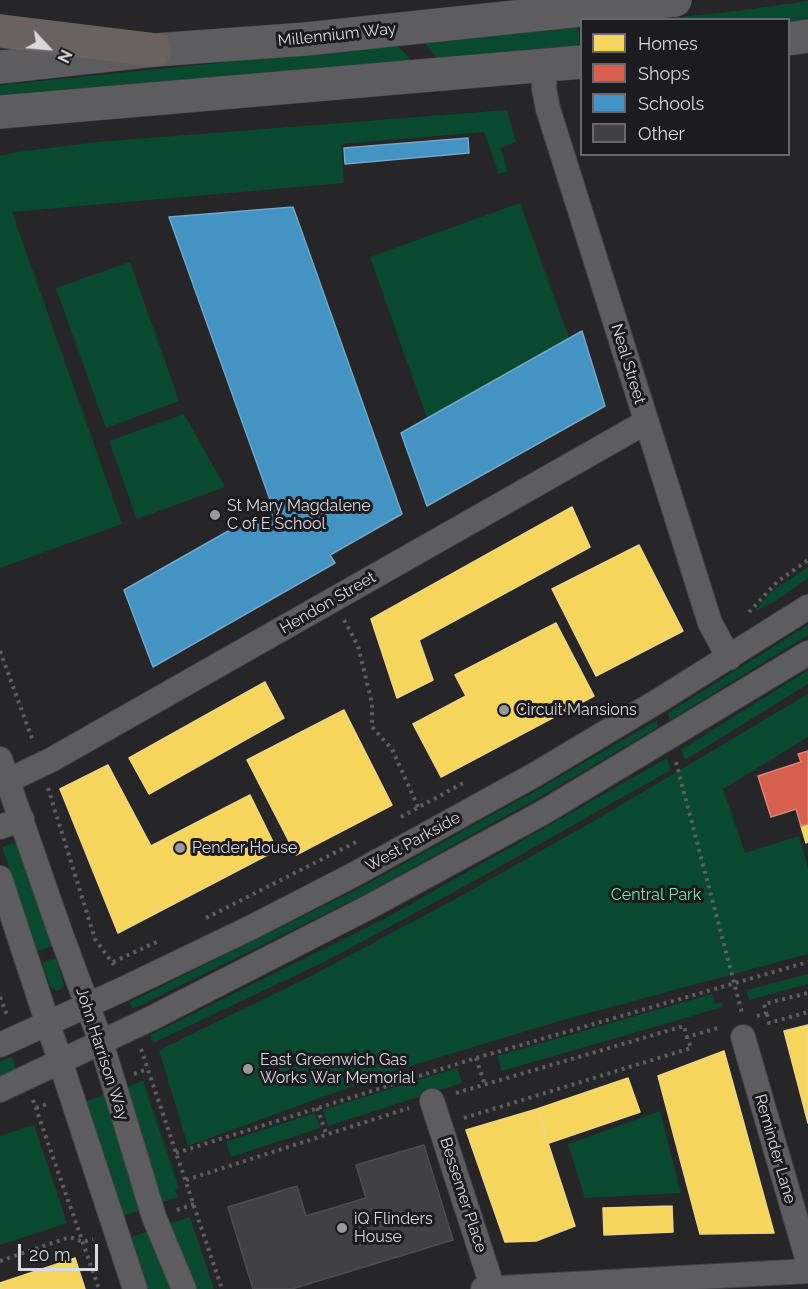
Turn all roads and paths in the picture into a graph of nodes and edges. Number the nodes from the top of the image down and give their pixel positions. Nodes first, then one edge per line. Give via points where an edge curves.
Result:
1 (675, 0) edge
2 (598, 4) edge
3 (0, 31) edge
4 (808, 36) edge
5 (790, 39) edge
6 (155, 50) junction
7 (580, 62) edge
8 (545, 65) junction
9 (0, 67) edge
10 (0, 112) edge
11 (646, 422) junction
12 (808, 560) edge
13 (333, 600) junction
14 (808, 607) edge
15 (745, 618) dead end
16 (0, 651) edge
17 (808, 653) edge
18 (729, 658) junction
19 (34, 746) dead end
20 (673, 752) dead end
21 (4, 770) edge
22 (48, 786) dead end
23 (399, 818) dead end
24 (11, 823) edge
25 (370, 834) dead end
26 (0, 878) edge
27 (204, 919) dead end
28 (163, 939) dead end
29 (808, 962) edge
30 (733, 982) junction
31 (808, 993) edge
32 (0, 997) edge
33 (88, 1005) junction
34 (808, 1012) edge
35 (766, 1013) junction
36 (48, 1025) junction
37 (742, 1025) junction
38 (4, 1034) edge
39 (687, 1037) junction
40 (138, 1040) dead end
41 (101, 1042) junction
42 (476, 1058) junction
43 (59, 1063) junction
44 (485, 1085) junction
45 (0, 1090) edge
46 (30, 1091) dead end
47 (432, 1101) junction
48 (317, 1108) junction
49 (440, 1125) junction
50 (326, 1134) junction
51 (176, 1153) junction
52 (186, 1180) junction
53 (101, 1236) dead end
54 (83, 1242) junction
55 (0, 1261) edge
56 (808, 1261) edge
57 (808, 1271) edge
58 (490, 1288) edge
59 (99, 1289) edge
60 (135, 1289) edge
61 (184, 1289) edge
62 (222, 1289) edge

1 - 2 street, Millennium Way
2 - 6 street, Millennium Way via 306,39
3 - 6 highway
4 - 5 street
6 - 9 street, Millennium Way
7 - 8 street
8 - 10 street
8 - 11 street, Neal Street via 548,109
11 - 13 street, Hendon Street
11 - 18 street, Neal Street via 710,623
12 - 15 path via 777,582
13 - 21 street, Hendon Street via 51,760
13 - 23 path via 358,645 372,703 372,727 393,749 418,807
14 - 18 street, West Parkside
16 - 19 path
17 - 41 street via 534,818 297,945
18 - 33 street, West Parkside via 537,774 353,874
20 - 30 path
21 - 24 street, John Harrison Way
22 - 28 path via 100,946 114,962
24 - 33 street, John Harrison Way
25 - 27 path
26 - 36 street
29 - 30 path
30 - 37 path
30 - 42 path
31 - 35 path via 764,1004
32 - 38 path
33 - 36 street, West Parkside
33 - 41 street, John Harrison Way
34 - 35 path via 769,1023
35 - 37 path
36 - 38 street, West Parkside
36 - 43 street
37 - 39 path
37 - 56 street, Reminder Lane
39 - 44 path via 684,1026
39 - 49 path via 690,1048
40 - 51 path
41 - 43 street
41 - 61 street, John Harrison Way via 154,1217
42 - 44 path
42 - 48 path
43 - 45 street
43 - 60 street
44 - 47 path
46 - 54 path
47 - 49 street, Bessemer Place
47 - 50 path
48 - 50 path
48 - 51 path
49 - 58 street, Bessemer Place
50 - 52 path
51 - 52 path
52 - 62 path
53 - 54 path
54 - 55 path via 70,1237
54 - 59 path
57 - 58 street

